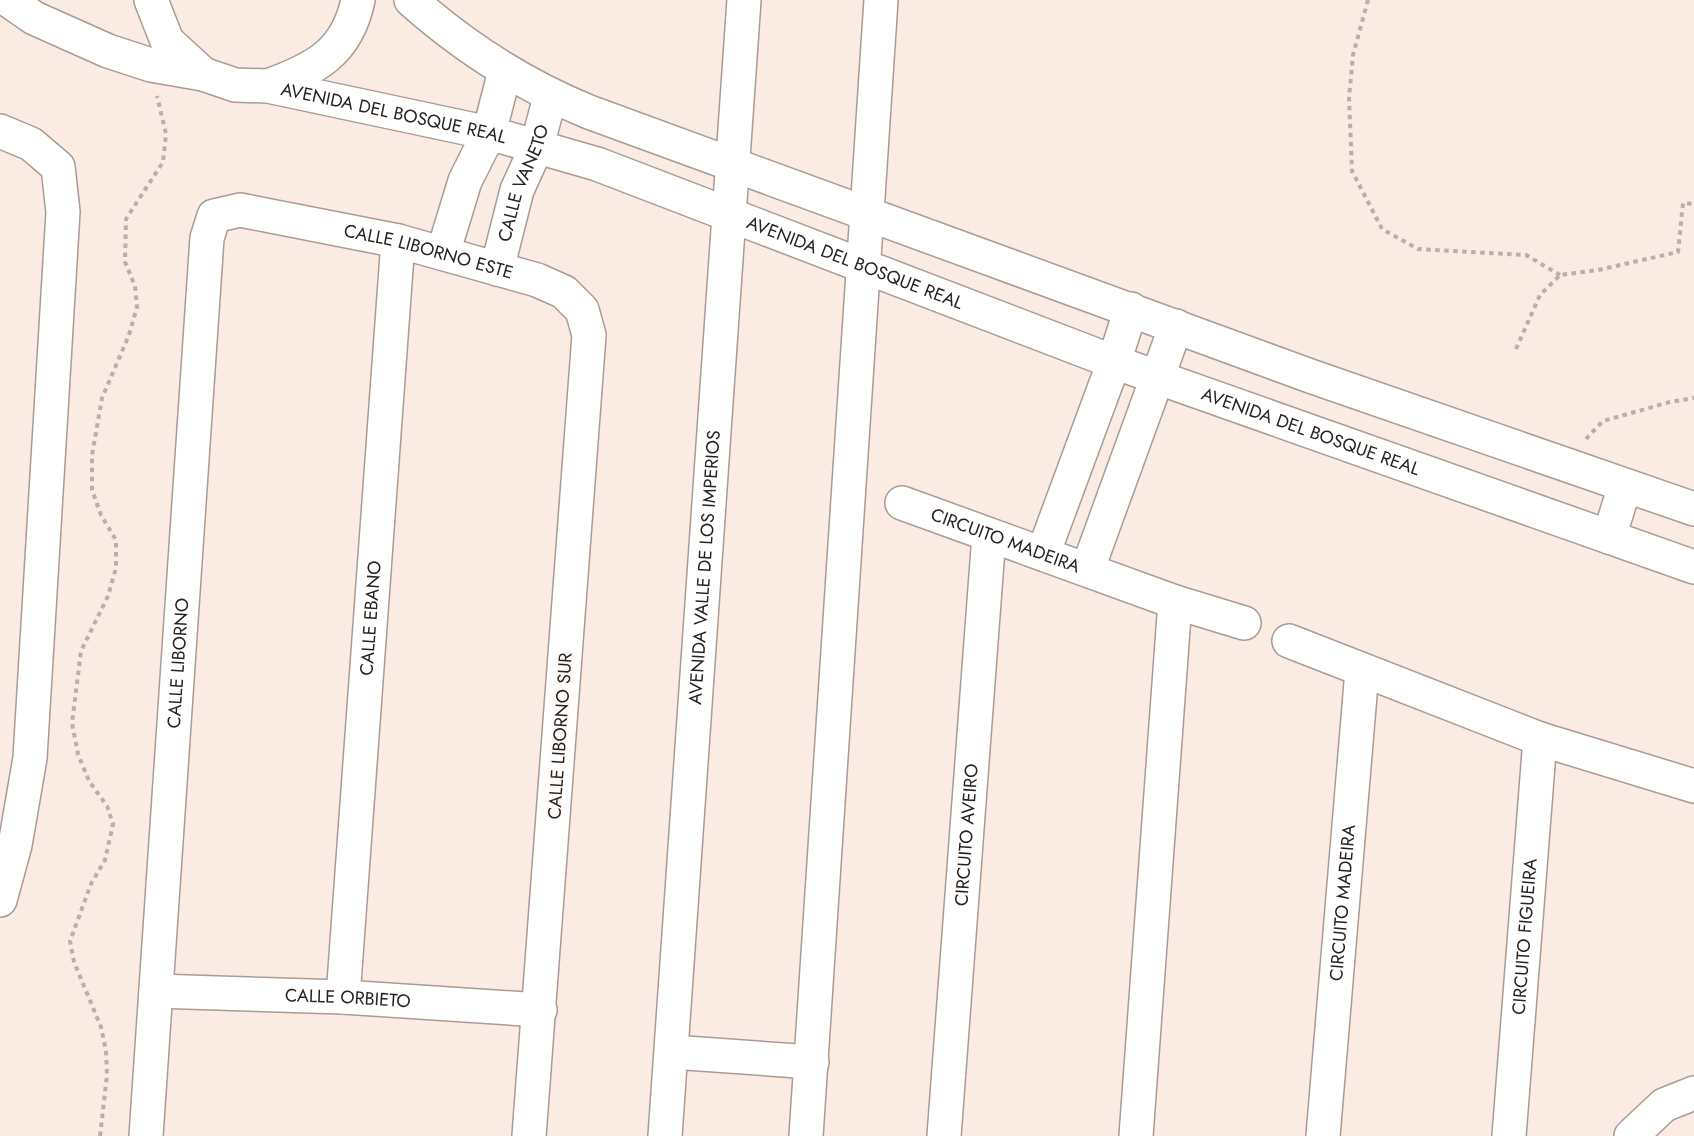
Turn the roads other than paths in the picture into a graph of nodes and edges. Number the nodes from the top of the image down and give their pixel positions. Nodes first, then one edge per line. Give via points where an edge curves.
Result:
1 (8, 0) edge
2 (151, 0) edge
3 (358, 0) edge
4 (411, 0) edge
5 (744, 0) edge
6 (881, 0) edge
7 (505, 71) junction
8 (203, 74) junction
9 (268, 86) junction
10 (550, 97) junction
11 (0, 131) edge
12 (489, 134) junction
13 (537, 146) junction
14 (731, 166) junction
15 (240, 210) joint
16 (728, 213) junction
17 (867, 214) junction
18 (398, 241) junction
19 (443, 253) junction
20 (863, 266) junction
21 (497, 269) junction
22 (1131, 309) junction
23 (1176, 326) junction
24 (589, 335) joint
25 (1114, 363) junction
26 (1156, 377) junction
27 (1313, 377) junction
28 (1093, 420) junction
29 (1298, 427) junction
30 (1136, 436) junction
31 (1625, 486) junction
32 (902, 503) dead end
33 (1694, 509) edge
34 (989, 535) junction
35 (1609, 537) junction
36 (1044, 555) junction
37 (1694, 567) edge
38 (1088, 568) junction
39 (1175, 602) junction
40 (1244, 623) dead end
41 (1289, 641) dead end
42 (1362, 671) junction
43 (1539, 739) junction
44 (1694, 786) edge
45 (0, 900) edge
46 (156, 991) junction
47 (343, 997) junction
48 (540, 1010) junction
49 (672, 1052) junction
50 (812, 1062) junction
51 (1694, 1088) edge
52 (146, 1136) edge
53 (529, 1136) edge
54 (665, 1136) edge
55 (806, 1136) edge
56 (944, 1136) edge
57 (1136, 1136) edge
58 (1323, 1136) edge
59 (1509, 1136) edge
60 (1631, 1136) edge

1 - 8 street, AVENIDA DEL BOSQUE REAL via 34,18 108,51 151,65
2 - 8 street via 167,41
3 - 9 street via 354,19 334,52 307,72
4 - 7 street via 473,52
5 - 14 street, AVENIDA VALLE DE LOS IMPERIOS
6 - 17 street
7 - 10 street
7 - 12 street
8 - 9 street, AVENIDA DEL BOSQUE REAL via 235,85
9 - 12 street, AVENIDA DEL BOSQUE REAL
10 - 13 street, CALLE VANETO
10 - 14 street
11 - 45 street via 31,144 58,167 63,212 30,758 15,845
12 - 13 street, AVENIDA DEL BOSQUE REAL
12 - 19 street via 465,181
13 - 16 street, AVENIDA DEL BOSQUE REAL
13 - 21 street, CALLE VANETO via 517,190
14 - 16 street, AVENIDA VALLE DE LOS IMPERIOS
14 - 17 street
15 - 18 street, CALLE LIBORNO ESTE
15 - 46 street, CALLE LIBORNO via 214,216 207,238
16 - 20 street, AVENIDA DEL BOSQUE REAL
16 - 49 street, AVENIDA VALLE DE LOS IMPERIOS
17 - 20 street
17 - 22 street
18 - 19 street, CALLE LIBORNO ESTE
18 - 47 street, CALLE EBANO
19 - 21 street, CALLE LIBORNO ESTE
20 - 25 street, AVENIDA DEL BOSQUE REAL
20 - 50 street
21 - 24 street, CALLE LIBORNO ESTE via 564,292 582,310
22 - 23 street
22 - 25 street
23 - 26 street
23 - 27 street
24 - 48 street, CALLE LIBORNO SUR
25 - 26 street, AVENIDA DEL BOSQUE REAL
25 - 28 street
26 - 29 street, AVENIDA DEL BOSQUE REAL
26 - 30 street
27 - 29 street
27 - 31 street
28 - 30 street
28 - 36 street
29 - 35 street, AVENIDA DEL BOSQUE REAL
30 - 38 street
31 - 33 street
31 - 35 street
32 - 34 street, CIRCUITO MADEIRA
34 - 36 street, CIRCUITO MADEIRA
34 - 56 street, CIRCUITO AVEIRO
35 - 37 street, AVENIDA DEL BOSQUE REAL
36 - 38 street, CIRCUITO MADEIRA
38 - 39 street, CIRCUITO MADEIRA
39 - 40 street, CIRCUITO MADEIRA
39 - 57 street
41 - 42 street
42 - 43 street
42 - 58 street, CIRCUITO MADEIRA
43 - 44 street
43 - 59 street, CIRCUITO FIGUEIRA
46 - 47 street, CALLE ORBIETO
46 - 52 street, CALLE LIBORNO
47 - 48 street, CALLE ORBIETO
48 - 53 street, CALLE LIBORNO SUR
49 - 50 street
49 - 54 street, AVENIDA VALLE DE LOS IMPERIOS
50 - 55 street
51 - 60 street via 1664,1105

